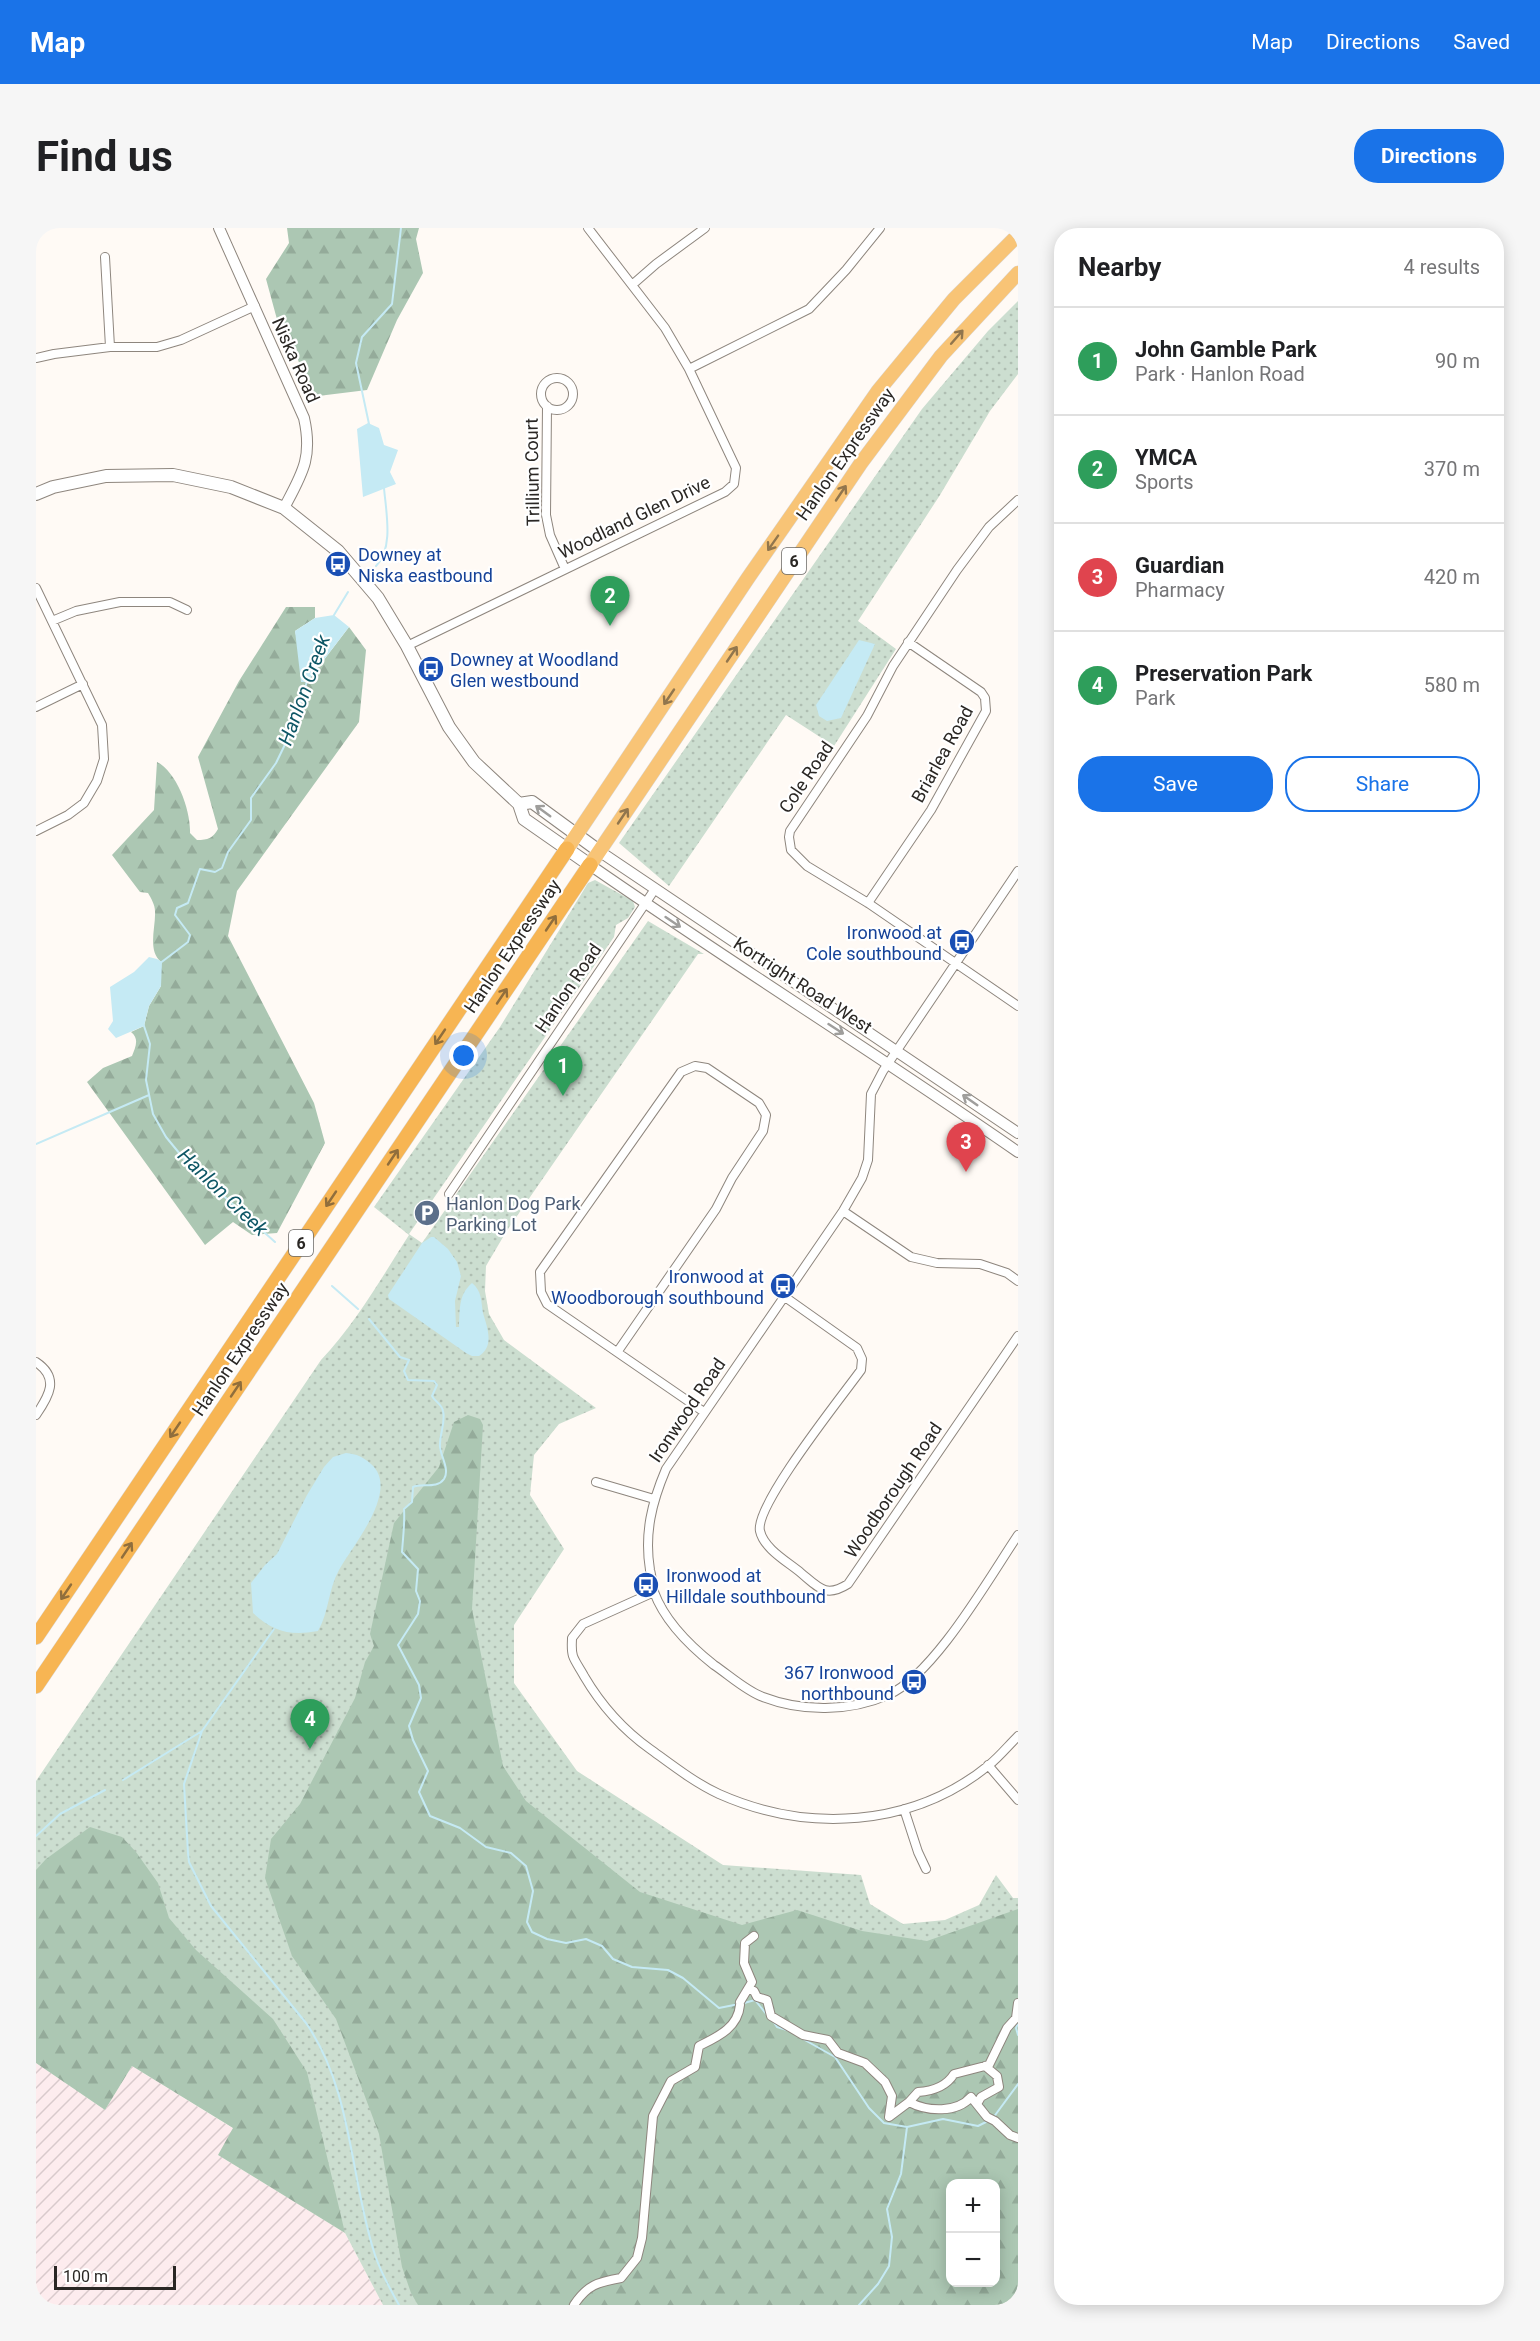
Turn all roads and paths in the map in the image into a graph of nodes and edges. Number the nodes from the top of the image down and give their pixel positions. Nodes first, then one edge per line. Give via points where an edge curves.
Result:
1 (219, 228) edge
2 (588, 228) edge
3 (705, 228) edge
4 (880, 228) edge
5 (1018, 235) edge
6 (105, 257) dead end
7 (1018, 273) edge
8 (632, 285) junction
9 (255, 306) junction
10 (110, 347) junction
11 (36, 358) edge
12 (689, 369) junction
13 (547, 406) dead end
14 (36, 494) edge
15 (1018, 500) edge
16 (284, 508) junction
17 (565, 569) junction
18 (36, 588) edge
19 (186, 610) dead end
20 (52, 621) junction
21 (908, 642) junction
22 (407, 646) junction
23 (82, 684) junction
24 (36, 708) edge
25 (519, 804) junction
26 (36, 831) edge
27 (576, 836) junction
28 (567, 849) junction
29 (599, 851) junction
30 (590, 865) junction
31 (1018, 871) edge
32 (655, 889) junction
33 (645, 903) junction
34 (868, 903) junction
35 (955, 964) junction
36 (1018, 1006) edge
37 (897, 1051) junction
38 (888, 1064) junction
39 (1018, 1133) edge
40 (1018, 1152) edge
41 (449, 1194) dead end
42 (843, 1211) junction
43 (1018, 1281) edge
44 (785, 1297) junction
45 (1018, 1336) edge
46 (618, 1352) junction
47 (36, 1362) edge
48 (704, 1412) junction
49 (36, 1415) edge
50 (596, 1482) dead end
51 (654, 1499) junction
52 (1018, 1535) edge
53 (654, 1592) junction
54 (36, 1637) edge
55 (36, 1686) edge
56 (1018, 1736) edge
57 (988, 1766) junction
58 (1018, 1800) edge
59 (904, 1809) junction
60 (926, 1869) dead end
61 (754, 1936) dead end
62 (748, 1989) junction
63 (1018, 2003) edge
64 (985, 2066) junction
65 (909, 2102) junction
66 (977, 2104) junction
67 (1018, 2138) edge
68 (574, 2305) edge

1 - 9 street, Niska Road
2 - 8 street, Woodland Glen Drive
3 - 8 street
4 - 12 street via 808,309
5 -> 27 highway, Hanlon Expressway / 6 via 954,299 878,391
6 - 10 street
29 -> 7 highway, Hanlon Expressway / 6 via 892,419 962,331
8 - 12 street, Woodland Glen Drive via 665,327
9 - 10 street via 165,345
9 - 16 street, Niska Road via 304,418 308,436 302,472
10 - 11 street
12 - 17 street, Woodland Glen Drive via 736,468 735,484
13 - 17 street, Trillium Court via 546,515
14 - 16 main road via 106,476 173,475 231,488
15 - 21 street, Cole Road via 973,547
16 - 22 main road via 338,551 378,598
17 - 22 street, Woodland Glen Drive
18 - 20 street
19 - 20 street via 170,602 120,602 76,611
20 - 23 street
21 - 34 street, Briarlea Road via 981,692 986,711 931,810
21 - 34 street, Cole Road via 867,716 789,837 795,856
22 - 25 main road via 455,736 474,762
23 - 24 street
23 - 26 street via 102,724 105,759 84,803
27 -> 25 main road via 532,802
25 - 28 main road, Kortright Road West via 524,819
27 - 28 highway, Hanlon Expressway / 6
27 - 29 main road
28 - 30 main road, Kortright Road West
28 -> 54 highway, Hanlon Expressway / 6
29 - 30 highway, Hanlon Expressway / 6
29 - 32 street, Kortright Road West
30 - 33 street, Kortright Road West
55 -> 30 highway, Hanlon Expressway / 6
31 - 35 street, Ironwood Road
32 - 33 street, Hanlon Road
32 - 37 street, Kortright Road West
33 -> 38 street, Kortright Road West
33 - 41 street, Hanlon Road
34 - 35 street, Cole Road
35 - 36 street, Cole Road
35 - 37 street, Ironwood Road
37 - 38 street, Ironwood Road
39 -> 37 street, Kortright Road West
38 - 40 street, Kortright Road West
38 - 42 street, Ironwood Road via 871,1094 868,1160
42 - 43 street via 911,1257 937,1263 980,1264
42 - 44 street, Ironwood Road
44 - 45 street, Woodborough Road via 857,1348 862,1359 861,1370 794,1461 762,1516 760,1530 767,1544 821,1590 836,1592 848,1584
44 - 48 street, Ironwood Road
46 - 46 street via 716,1209 763,1131 766,1115 759,1103 707,1068 695,1066 681,1072 540,1272 541,1292 547,1304
46 - 48 street
47 - 49 street via 50,1377 49,1396
48 - 51 street, Ironwood Road via 666,1469
50 - 51 street
51 - 53 street, Ironwood Road via 648,1554
52 - 53 street, Ironwood Road via 948,1639 917,1675 888,1695 854,1705 812,1708 761,1696 692,1648 670,1621
53 - 59 street via 583,1624 572,1638 573,1656 596,1696 633,1737 716,1793 785,1816 841,1820
56 - 57 street
57 - 58 street
57 - 59 street via 946,1792
59 - 60 street
61 - 62 street via 745,1943 744,1964 752,1982
62 - 65 street via 767,2000 771,2016 789,2028 828,2040 838,2053 865,2063 885,2082 892,2096 889,2117
62 - 68 street via 732,2026 699,2046 695,2067 670,2081 653,2116 637,2258 621,2278 584,2290
63 - 64 street via 1016,2018 1007,2028 990,2065
64 - 65 street via 954,2074 948,2083 918,2092
64 - 66 street via 997,2076 999,2087 981,2097
65 - 66 street via 953,2109 971,2097
66 - 67 street via 987,2117

